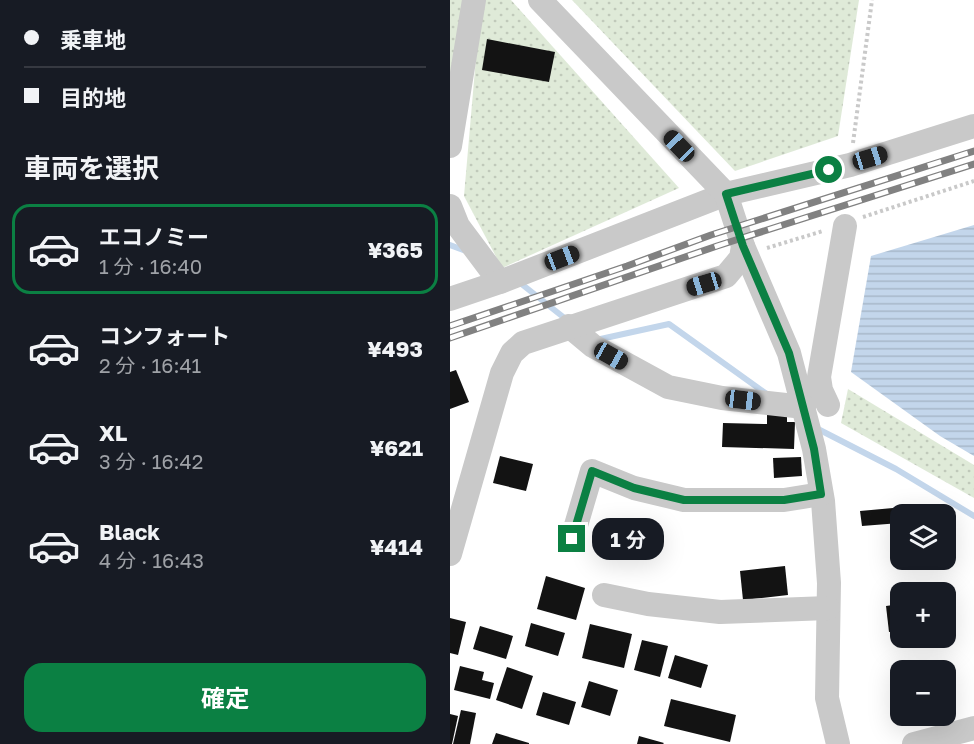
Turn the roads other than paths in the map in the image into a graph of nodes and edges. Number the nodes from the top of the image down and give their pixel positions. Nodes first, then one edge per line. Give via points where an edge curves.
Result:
1 (474, 0) edge
2 (540, 0) edge
3 (974, 126) edge
4 (450, 146) edge
5 (726, 194) junction
6 (450, 206) edge
7 (845, 226) dead end
8 (743, 246) junction
9 (500, 282) junction
10 (450, 299) edge
11 (569, 327) junction
12 (828, 405) dead end
13 (804, 407) junction
14 (821, 494) junction
15 (572, 539) dead end
16 (450, 554) edge
17 (604, 595) dead end
18 (828, 608) junction
19 (974, 728) edge
20 (838, 744) edge
21 (914, 744) edge

1 - 4 street
2 - 5 street
3 - 5 street via 850,165
5 - 8 street
5 - 9 street
6 - 9 street via 458,226
7 - 12 street via 819,377
8 - 11 street via 741,258 726,276
8 - 13 street via 789,353
9 - 10 street
11 - 13 street via 593,346 668,387 722,398
11 - 16 street via 523,343 512,353 502,373
13 - 14 street
14 - 15 street via 784,500 684,500 634,488 592,471
14 - 18 street
17 - 18 street via 720,612
18 - 20 street via 827,698
19 - 21 street

